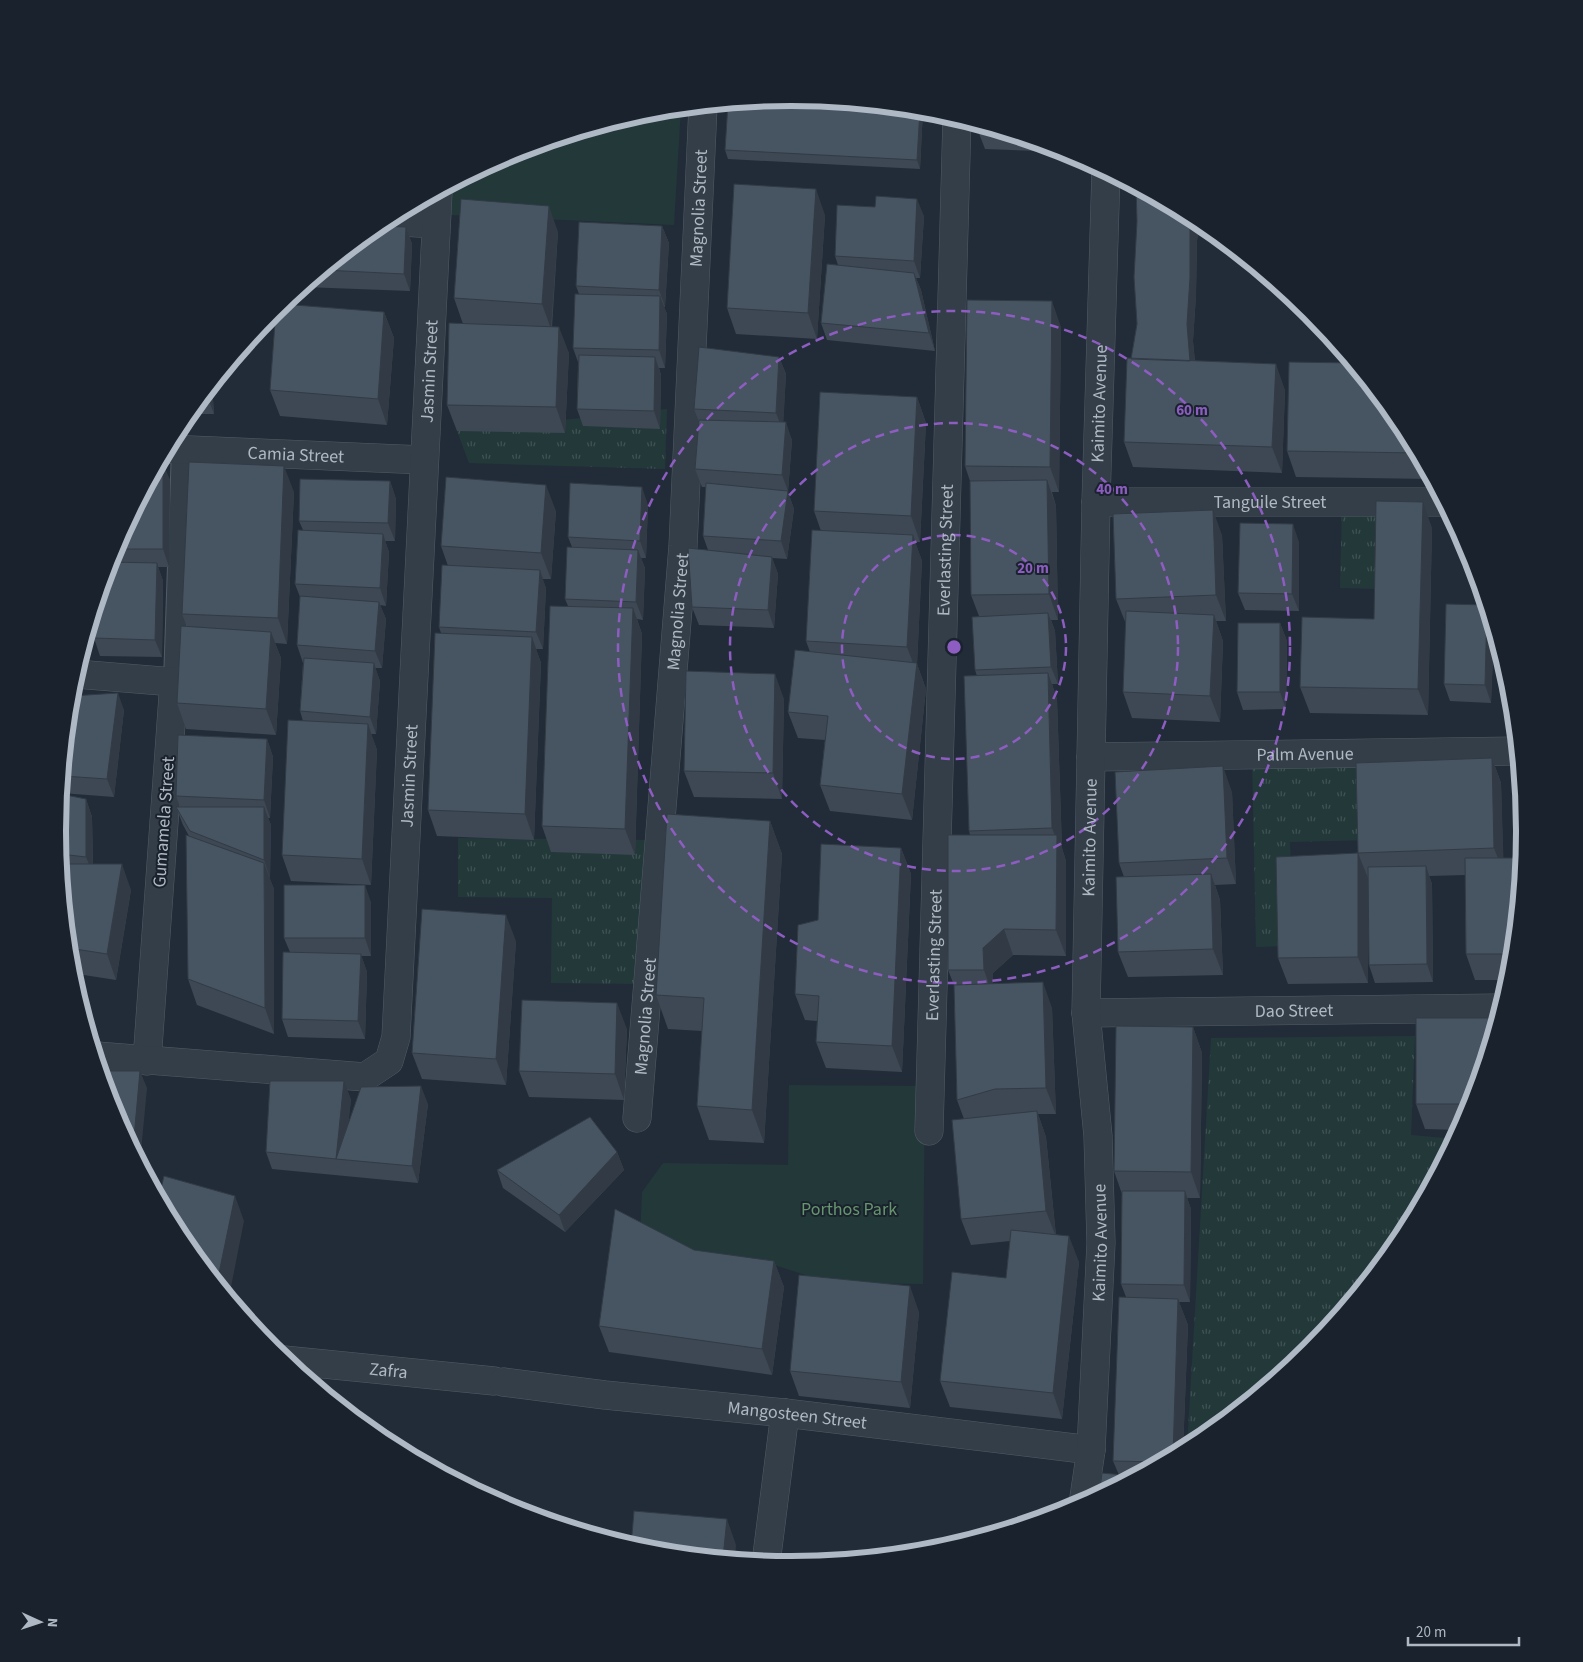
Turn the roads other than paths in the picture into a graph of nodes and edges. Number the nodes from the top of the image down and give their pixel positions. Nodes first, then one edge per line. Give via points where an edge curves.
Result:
1 (703, 111) edge
2 (957, 125) edge
3 (1106, 178) edge
4 (438, 198) edge
5 (399, 222) edge
6 (436, 224) junction
7 (175, 449) edge
8 (424, 460) junction
9 (1096, 502) junction
10 (1438, 502) edge
11 (84, 675) edge
12 (174, 682) junction
13 (1512, 751) edge
14 (1091, 757) junction
15 (1495, 1008) edge
16 (1086, 1013) junction
17 (103, 1057) edge
18 (147, 1061) junction
19 (637, 1118) dead end
20 (929, 1131) dead end
21 (314, 1373) edge
22 (498, 1382) joint
23 (785, 1413) junction
24 (1091, 1450) junction
25 (1085, 1494) edge
26 (767, 1555) edge

1 - 19 street, Magnolia Street via 683,546
2 - 20 street, Everlasting Street
3 - 9 street, Kaimito Avenue
4 - 6 street, Jasmin Street
5 - 6 street
6 - 8 street, Jasmin Street
7 - 8 street, Camia Street
7 - 12 lane
8 - 18 street, Jasmin Street via 396,1038 389,1061 365,1077
9 - 10 street, Tanguile Street
9 - 14 street, Kaimito Avenue
11 - 12 street
12 - 18 street, Gumamela Street
13 - 14 street, Palm Avenue
14 - 16 street, Kaimito Avenue
15 - 16 street, Dao Street
16 - 24 street, Kaimito Avenue via 1098,1136 1101,1243
17 - 18 street, Jasmin Street
21 - 22 street, Zafra
22 - 23 street, Mangosteen Street
23 - 24 street, Mangosteen Street
23 - 26 street
24 - 25 street, Kaimito Avenue

